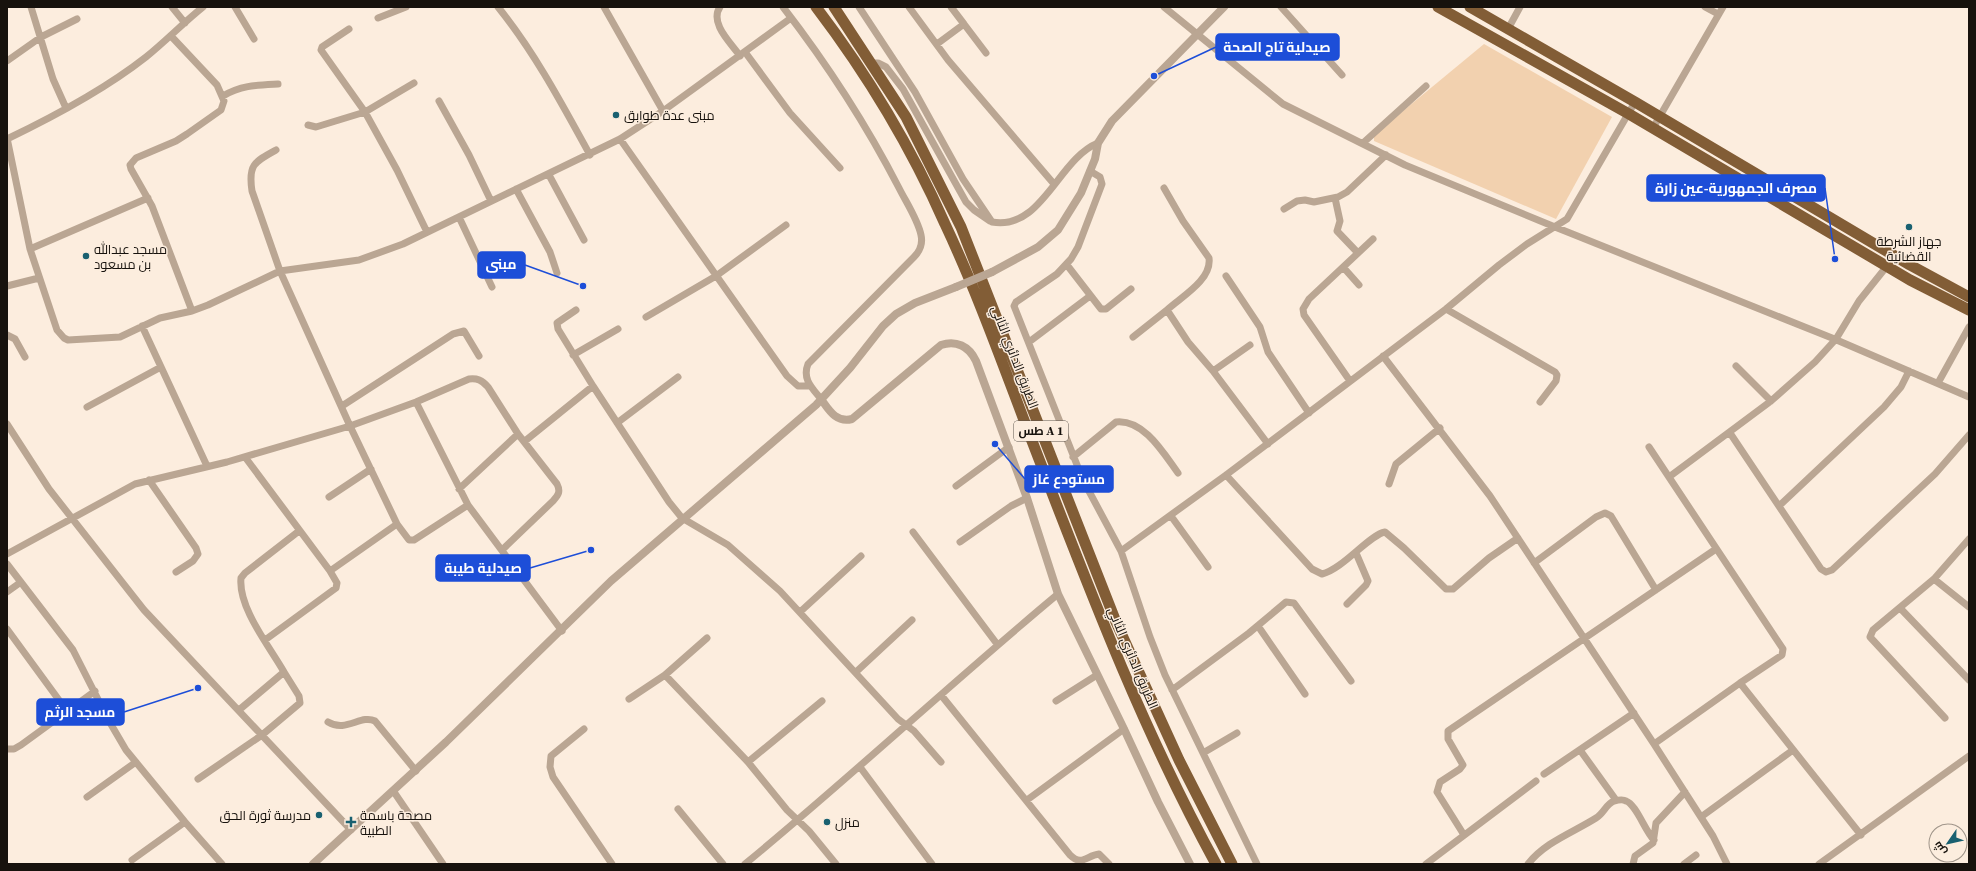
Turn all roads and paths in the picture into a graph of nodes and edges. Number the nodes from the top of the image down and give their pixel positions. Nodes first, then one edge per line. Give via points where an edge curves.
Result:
1 (31, 7) edge
2 (172, 7) edge
3 (203, 7) edge
4 (235, 7) edge
5 (406, 7) edge
6 (498, 7) edge
7 (604, 7) edge
8 (720, 7) edge
9 (783, 7) edge
10 (816, 7) edge
11 (834, 7) edge
12 (859, 7) edge
13 (909, 7) edge
14 (951, 7) edge
15 (1164, 7) edge
16 (1224, 7) edge
17 (1281, 7) edge
18 (1438, 7) edge
19 (1470, 7) edge
20 (1520, 7) edge
21 (1705, 7) edge
22 (1723, 7) edge
23 (1718, 14) junction
24 (378, 18) dead end
25 (792, 18) junction
26 (78, 19) dead end
27 (185, 23) junction
28 (964, 24) junction
29 (349, 29) dead end
30 (1508, 30) junction
31 (1196, 34) junction
32 (171, 36) junction
33 (41, 37) junction
34 (254, 39) dead end
35 (936, 44) junction
36 (986, 53) dead end
37 (742, 54) junction
38 (7, 61) edge
39 (872, 63) junction
40 (1342, 75) dead end
41 (414, 82) dead end
42 (278, 84) dead end
43 (1426, 86) dead end
44 (223, 96) junction
45 (439, 101) dead end
46 (1635, 102) junction
47 (66, 108) junction
48 (364, 112) junction
49 (663, 112) junction
50 (1629, 114) junction
51 (1660, 117) junction
52 (308, 125) dead end
53 (1653, 128) junction
54 (7, 139) edge
55 (620, 139) junction
56 (1098, 143) junction
57 (1363, 143) junction
58 (276, 150) dead end
59 (590, 155) junction
60 (1386, 155) junction
61 (840, 168) dead end
62 (1090, 171) junction
63 (549, 175) junction
64 (1054, 184) junction
65 (1164, 188) dead end
66 (516, 189) junction
67 (148, 198) junction
68 (1335, 198) junction
69 (491, 201) junction
70 (1284, 209) dead end
71 (459, 217) junction
72 (992, 222) junction
73 (786, 225) dead end
74 (1555, 227) junction
75 (427, 232) junction
76 (1373, 239) dead end
77 (584, 240) dead end
78 (30, 249) junction
79 (1358, 253) junction
80 (1895, 256) junction
81 (1067, 265) junction
82 (1887, 266) junction
83 (1343, 267) junction
84 (280, 271) junction
85 (557, 273) dead end
86 (716, 276) junction
87 (1226, 276) dead end
88 (39, 278) junction
89 (1359, 285) dead end
90 (7, 286) edge
91 (492, 287) dead end
92 (1130, 289) dead end
93 (1090, 296) junction
94 (1969, 297) edge
95 (1446, 309) junction
96 (576, 310) dead end
97 (1167, 310) junction
98 (1969, 310) edge
99 (192, 311) junction
100 (646, 316) dead end
101 (142, 326) junction
102 (1969, 327) edge
103 (618, 329) dead end
104 (7, 335) edge
105 (1133, 337) dead end
106 (1836, 340) junction
107 (1029, 342) junction
108 (1250, 345) dead end
109 (573, 355) junction
110 (479, 356) dead end
111 (1383, 356) junction
112 (25, 357) dead end
113 (1736, 366) dead end
114 (161, 367) junction
115 (1213, 371) junction
116 (1909, 371) junction
117 (678, 377) dead end
118 (1350, 381) junction
119 (1938, 383) junction
120 (593, 386) junction
121 (810, 386) junction
122 (1969, 397) edge
123 (821, 399) junction
124 (1771, 400) junction
125 (416, 402) junction
126 (1540, 402) dead end
127 (342, 406) junction
128 (88, 407) dead end
129 (1308, 413) junction
130 (617, 423) junction
131 (7, 424) edge
132 (350, 426) junction
133 (1440, 428) junction
134 (1730, 433) junction
135 (518, 434) junction
136 (1969, 435) edge
137 (525, 441) junction
138 (1268, 444) junction
139 (1009, 447) junction
140 (1649, 447) dead end
141 (245, 457) junction
142 (1073, 457) junction
143 (207, 466) junction
144 (371, 469) junction
145 (1178, 473) dead end
146 (1226, 475) junction
147 (1668, 477) junction
148 (149, 480) junction
149 (1389, 484) dead end
150 (956, 486) dead end
151 (459, 489) junction
152 (329, 497) dead end
153 (1027, 498) junction
154 (468, 505) junction
155 (1779, 506) junction
156 (1171, 516) junction
157 (72, 518) junction
158 (682, 518) junction
159 (397, 524) junction
160 (299, 531) junction
161 (914, 532) dead end
162 (1518, 538) junction
163 (1969, 539) edge
164 (960, 542) dead end
165 (1716, 549) junction
166 (502, 550) junction
167 (1121, 551) junction
168 (1356, 553) junction
169 (7, 554) edge
170 (861, 556) dead end
171 (1534, 563) junction
172 (7, 564) edge
173 (1208, 567) dead end
174 (330, 570) junction
175 (176, 572) dead end
176 (1934, 579) junction
177 (21, 582) junction
178 (1656, 590) junction
179 (7, 592) edge
180 (1058, 594) junction
181 (1347, 604) dead end
182 (1969, 606) edge
183 (1900, 608) junction
184 (800, 612) junction
185 (912, 620) dead end
186 (1258, 626) junction
187 (7, 629) edge
188 (562, 631) junction
189 (707, 638) dead end
190 (1584, 638) junction
191 (265, 640) junction
192 (997, 644) junction
193 (284, 672) junction
194 (856, 672) junction
195 (665, 675) junction
196 (1097, 675) junction
197 (1969, 680) edge
198 (1351, 681) dead end
199 (1740, 684) junction
200 (1172, 690) junction
201 (95, 691) junction
202 (1305, 694) dead end
203 (941, 695) junction
204 (630, 699) dead end
205 (822, 701) dead end
206 (1056, 701) dead end
207 (239, 710) junction
208 (67, 711) junction
209 (1634, 714) junction
210 (1945, 718) dead end
211 (328, 722) dead end
212 (907, 726) junction
213 (584, 729) dead end
214 (1124, 729) junction
215 (1237, 733) dead end
216 (262, 735) junction
217 (1654, 744) junction
218 (7, 749) edge
219 (1580, 750) junction
220 (1793, 750) junction
221 (1203, 753) junction
222 (1969, 756) edge
223 (136, 762) junction
224 (748, 762) junction
225 (941, 762) dead end
226 (860, 767) junction
227 (416, 771) junction
228 (1544, 774) dead end
229 (198, 779) dead end
230 (1536, 781) dead end
231 (394, 792) junction
232 (1685, 792) junction
233 (87, 797) dead end
234 (1027, 800) junction
235 (1616, 800) junction
236 (678, 809) dead end
237 (1700, 818) junction
238 (797, 821) junction
239 (185, 822) junction
240 (351, 830) junction
241 (1464, 835) junction
242 (1861, 835) junction
243 (1654, 840) junction
244 (1696, 855) dead end
245 (132, 860) dead end
246 (222, 864) edge
247 (313, 864) edge
248 (443, 864) edge
249 (612, 864) edge
250 (723, 864) edge
251 (746, 864) edge
252 (836, 864) edge
253 (932, 864) edge
254 (1109, 864) edge
255 (1190, 864) edge
256 (1216, 864) edge
257 (1232, 864) edge
258 (1257, 864) edge
259 (1426, 864) edge
260 (1528, 864) edge
261 (1633, 864) edge
262 (1684, 864) edge
263 (1727, 864) edge
264 (1819, 864) edge

1 - 33 street
2 - 27 street
3 - 27 street
4 - 34 street
5 - 24 street
6 - 59 street via 537,62
7 - 49 street
8 - 37 street via 718,23
9 - 25 street
10 - 256 highway, الطريق الدائري الثاني / طس A 1 via 859,67 891,119 945,223 980,306 1117,660 1160,755
11 - 39 highway, الطريق الدائري الثاني / طس A 1
12 - 72 street via 915,92 963,179
13 - 35 street
14 - 28 street
15 - 31 street
16 - 31 street
17 - 40 street
18 - 50 highway
19 - 30 highway
20 - 30 street
21 - 23 street
22 - 23 street
23 - 51 street
25 - 37 street
25 - 121 street via 871,136 922,237 920,250 914,257 810,360 805,373
26 - 33 street
27 - 32 street
28 - 35 street
28 - 36 street
29 - 48 street via 321,50
30 - 46 highway
31 - 56 street via 1112,121
31 - 57 street via 1283,104
32 - 44 street via 218,85
32 - 47 street via 124,73
33 - 38 street
33 - 47 street via 53,79
35 - 64 street
37 - 49 street
37 - 61 street via 790,113
39 - 72 street via 886,67 903,89 966,202
39 - 257 highway, الطريق الدائري الثاني / طس A 1 via 914,131 961,227 1116,622 1179,760
41 - 48 street
42 - 44 street via 245,86
43 - 57 street
44 - 67 street via 221,110 217,113 176,141 132,161 131,169
45 - 69 street
46 - 50 street
46 - 51 highway
47 - 54 street
48 - 52 street via 316,127
48 - 75 street via 397,170
49 - 55 street
50 - 53 highway
50 - 74 street via 1570,216
51 - 53 street
51 - 80 highway
53 - 82 highway
54 - 78 street
55 - 59 street
55 - 86 street
56 - 62 street
56 - 64 street via 1078,155
57 - 60 street
58 - 84 street via 256,161 252,166 250,179
59 - 63 street
60 - 68 street via 1347,192
60 - 74 street
62 - 81 street via 1100,177 1102,184 1078,247
62 - 123 street, bridge via 1073,207 1058,230 1038,247 992,272 915,303 896,314
63 - 66 street
63 - 77 street
64 - 72 street via 1041,201 1021,217 1008,222
65 - 97 street via 1209,258 1210,265 1200,281
66 - 69 street
66 - 85 street via 550,252
67 - 78 street
67 - 99 street
68 - 70 street via 1314,202 1297,201
68 - 79 street via 1340,221 1337,231
69 - 71 street
71 - 75 street
71 - 91 street
73 - 86 street
74 - 95 street via 1499,265
74 - 106 street
75 - 84 street via 359,260
76 - 79 street
78 - 88 street
79 - 83 street
80 - 82 street
80 - 94 highway
81 - 93 street
81 - 107 street via 1014,305
82 - 98 highway
82 - 106 street via 1859,301
83 - 89 street
83 - 118 street via 1309,299 1303,310
84 - 99 street
84 - 127 street
86 - 100 street
86 - 121 street via 789,379 798,386
87 - 129 street via 1260,327 1268,352
88 - 90 street
88 - 101 street via 57,330 64,338 108,339 120,337
92 - 93 street via 1103,310
93 - 107 street
95 - 111 street
95 - 126 street via 1554,372 1557,375 1556,381
96 - 109 street via 560,320 557,326
97 - 105 street
97 - 115 street via 1188,342
99 - 101 street via 160,318
101 - 114 street
102 - 119 street
103 - 109 street
104 - 112 street via 15,339
106 - 116 street
106 - 124 street
107 - 142 street
108 - 115 street
109 - 120 street
110 - 127 street via 464,331 453,334
111 - 118 street
111 - 133 street
113 - 124 street
114 - 128 street
114 - 143 street
115 - 138 street
116 - 119 street
116 - 155 street via 1901,387 1884,407
117 - 130 street
118 - 129 street
119 - 122 street
120 - 130 street
120 - 137 street
121 - 123 street
123 - 139 street via 837,418 852,419 936,348 950,343 959,344 974,356
123 - 158 street
124 - 134 street
125 - 132 street
125 - 135 street via 476,378 488,387
125 - 151 street
127 - 132 street
129 - 138 street
130 - 158 street
131 - 157 street via 49,489
132 - 141 street
132 - 144 street
133 - 149 street via 1396,464
133 - 162 street
134 - 147 street
134 - 155 street
135 - 137 street
135 - 151 street
136 - 155 street via 1935,474 1829,571 1821,569
137 - 166 street via 557,484 559,493
138 - 146 street
139 - 150 street
139 - 153 street
140 - 147 street
141 - 143 street
141 - 160 street
142 - 145 street via 1120,421 1150,436
142 - 167 street
143 - 148 street
144 - 152 street
144 - 159 street
146 - 156 street
146 - 168 street via 1317,573 1325,574
147 - 165 street
148 - 157 street via 122,490
148 - 175 street via 198,554 193,561
151 - 154 street
153 - 164 street via 1011,506
153 - 180 street
154 - 159 street via 414,540 405,537
154 - 166 street
156 - 167 street
156 - 173 street
157 - 169 street
157 - 207 street via 166,635
158 - 184 street via 734,550
158 - 188 street via 612,581
159 - 174 street
160 - 174 street
160 - 191 street via 241,578 243,595
161 - 192 street
162 - 168 street via 1450,590 1385,532
162 - 171 street
163 - 176 street
165 - 178 street
165 - 199 street via 1783,649 1782,655
166 - 188 street
167 - 200 street via 1150,637
168 - 181 street via 1368,581
170 - 184 street
171 - 178 street via 1606,513 1611,516
171 - 190 street
172 - 177 street
174 - 191 street via 337,583 336,588
176 - 182 street
176 - 183 street
177 - 179 street
177 - 201 street via 73,650
178 - 190 street
180 - 192 street
180 - 196 street
183 - 197 street
183 - 210 street via 1873,630 1870,637
184 - 194 street
185 - 194 street
186 - 198 street via 1286,602 1294,603
186 - 200 street
186 - 202 street
187 - 208 street
188 - 227 street
189 - 195 street
190 - 209 street
190 - 241 street via 1448,731 1448,739 1463,765 1440,782 1437,792
191 - 193 street
192 - 203 street
193 - 207 street
193 - 216 street via 299,696 300,703
194 - 212 street via 898,720
195 - 204 street
195 - 224 street
196 - 206 street
196 - 214 street
199 - 217 street
199 - 220 street
200 - 221 street
201 - 208 street
201 - 223 street via 119,739
203 - 212 street
203 - 234 street
205 - 224 street
207 - 216 street
208 - 218 street via 14,749
209 - 217 street
209 - 219 street
211 - 227 street via 338,727 375,720
212 - 225 street
212 - 226 street
213 - 249 street via 551,756 550,767 553,777 570,804
214 - 234 street
214 - 255 street
215 - 221 street
216 - 229 street
216 - 240 street
217 - 232 street
219 - 228 street
219 - 235 street
220 - 237 street
220 - 242 street
221 - 258 street
222 - 242 street
223 - 233 street
223 - 239 street
224 - 238 street
226 - 238 street
226 - 253 street
227 - 231 street
230 - 241 street
231 - 240 street
231 - 248 street
232 - 237 street
232 - 243 street via 1656,822
234 - 254 street via 1075,860 1080,861 1100,854
235 - 243 street via 1626,801 1632,805
235 - 260 street via 1598,817 1555,842
236 - 250 street
237 - 263 street
238 - 251 street
238 - 252 street via 809,830
239 - 245 street
239 - 246 street
240 - 247 street
241 - 259 street
242 - 264 street
243 - 261 street via 1635,856
244 - 262 street

